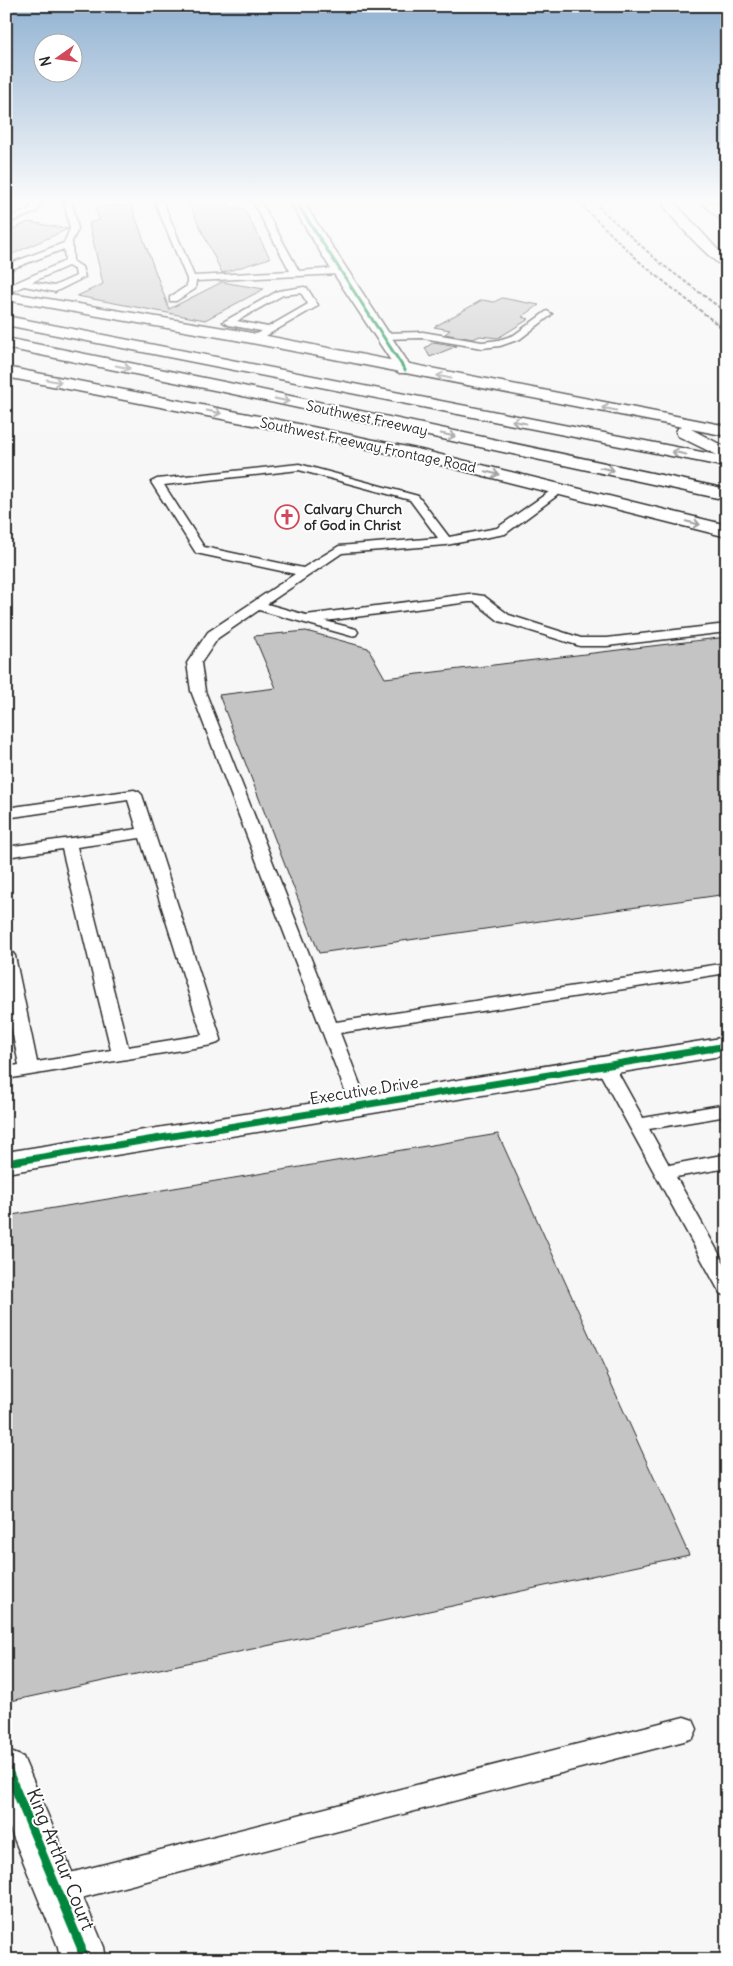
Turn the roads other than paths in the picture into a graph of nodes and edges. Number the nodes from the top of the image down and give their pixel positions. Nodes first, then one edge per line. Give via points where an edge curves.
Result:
1 (181, 294) edge
2 (280, 294) edge
3 (306, 294) edge
4 (354, 294) edge
5 (6, 296) edge
6 (173, 299) dead end
7 (6, 307) edge
8 (547, 314) dead end
9 (6, 320) edge
10 (270, 330) junction
11 (382, 336) junction
12 (254, 339) junction
13 (6, 343) edge
14 (179, 354) junction
15 (405, 370) junction
16 (6, 372) edge
17 (657, 418) junction
18 (727, 431) edge
19 (727, 455) edge
20 (727, 462) edge
21 (560, 490) junction
22 (727, 495) edge
23 (727, 531) edge
24 (446, 540) junction
25 (303, 572) junction
26 (259, 606) junction
27 (307, 619) junction
28 (727, 628) edge
29 (351, 632) dead end
30 (6, 813) edge
31 (146, 832) junction
32 (68, 843) junction
33 (6, 852) edge
34 (6, 956) edge
35 (727, 968) edge
36 (330, 1029) junction
37 (727, 1046) edge
38 (121, 1054) junction
39 (605, 1066) junction
40 (29, 1069) junction
41 (6, 1073) edge
42 (359, 1105) junction
43 (727, 1110) edge
44 (637, 1125) junction
45 (727, 1162) edge
46 (6, 1163) edge
47 (663, 1173) junction
48 (727, 1288) edge
49 (684, 1729) dead end
50 (7, 1771) edge
51 (58, 1890) junction
52 (83, 1960) edge

1 - 6 lane
2 - 10 lane via 228,322
3 - 10 lane via 312,305
4 - 11 main road
5 - 12 main road
7 - 14 main road via 161,341
8 - 11 lane via 517,337 500,343 482,345 423,335
9 - 14 main road, Southwest Freeway
10 - 12 lane
11 - 15 main road
12 - 15 main road
13 -> 22 main road, Southwest Freeway
20 -> 14 main road, Southwest Freeway
17 -> 15 main road
16 -> 21 main road, Southwest Freeway Frontage Road via 421,455
17 - 18 main road
17 - 19 main road
21 -> 23 main road, Southwest Freeway Frontage Road
21 - 24 lane via 501,531
24 - 25 lane via 339,550
24 - 25 lane via 414,498 299,468 157,482 200,550
25 - 26 lane
26 - 27 lane
26 - 36 lane via 214,635 194,663 198,691
27 - 28 lane via 469,598 478,599 504,618 580,642 607,642
27 - 29 lane
30 - 31 lane via 134,795
31 - 32 lane
31 - 38 lane via 212,1039
32 - 33 lane
32 - 38 lane
34 - 40 lane
35 - 36 lane
36 - 42 lane
37 - 39 main road, Executive Drive
38 - 40 lane
39 - 42 main road, Executive Drive
39 - 44 lane
40 - 41 lane
42 - 46 main road, Executive Drive
43 - 44 lane
44 - 47 lane
45 - 47 lane
47 - 48 lane
49 - 51 lane
50 - 51 main road, King Arthur Court
51 - 52 main road, King Arthur Court

